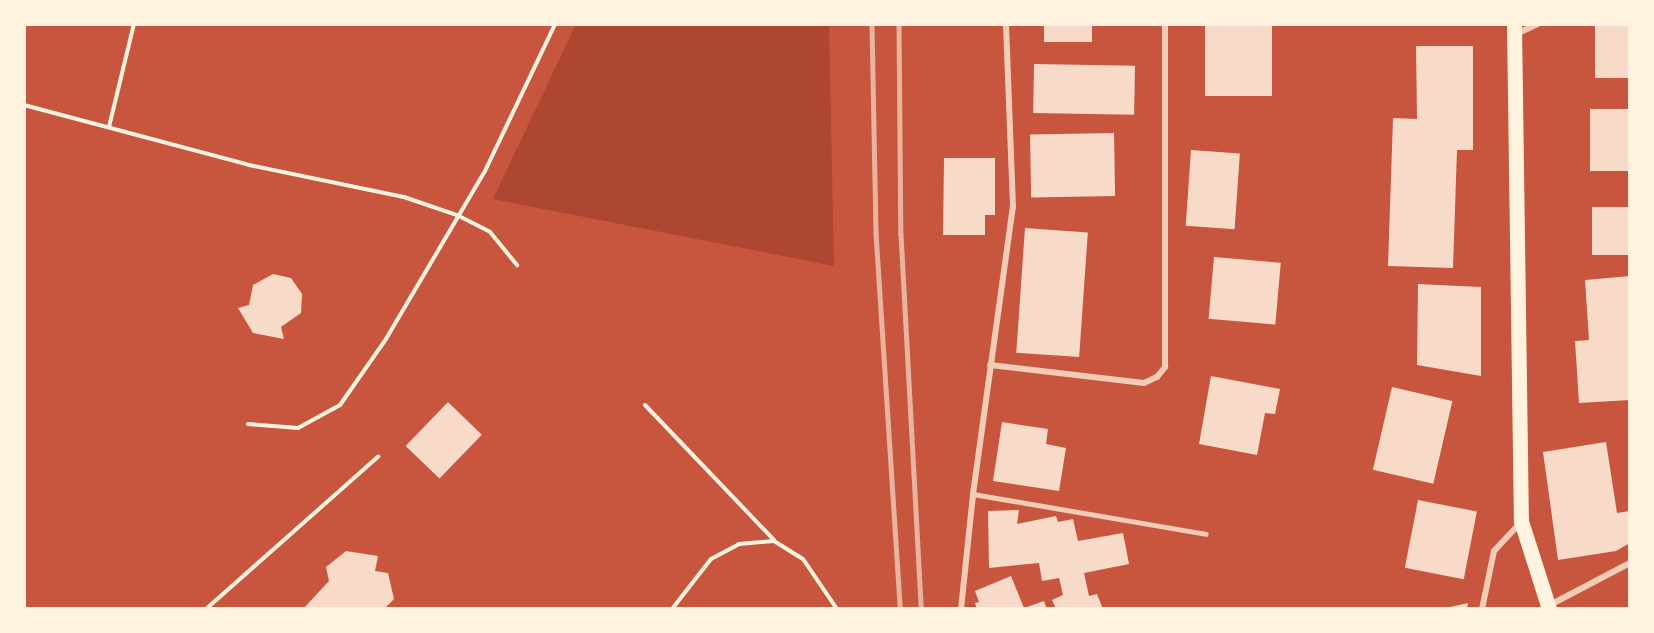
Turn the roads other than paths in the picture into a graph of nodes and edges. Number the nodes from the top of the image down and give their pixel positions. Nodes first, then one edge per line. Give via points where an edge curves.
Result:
1 (1006, 24) edge
2 (1165, 24) edge
3 (1538, 24) edge
4 (1514, 30) edge
5 (990, 365) junction
6 (973, 494) junction
7 (1521, 521) junction
8 (1206, 534) dead end
9 (1630, 562) edge
10 (1548, 607) edge
11 (961, 609) edge
12 (1482, 609) edge

1 - 5 street via 1013,207
2 - 5 street via 1165,367 1157,377 1144,383
3 - 4 street
4 - 7 main road
5 - 6 street
6 - 8 lane
6 - 11 street
7 - 10 main road
7 - 12 street via 1494,551
9 - 10 street

